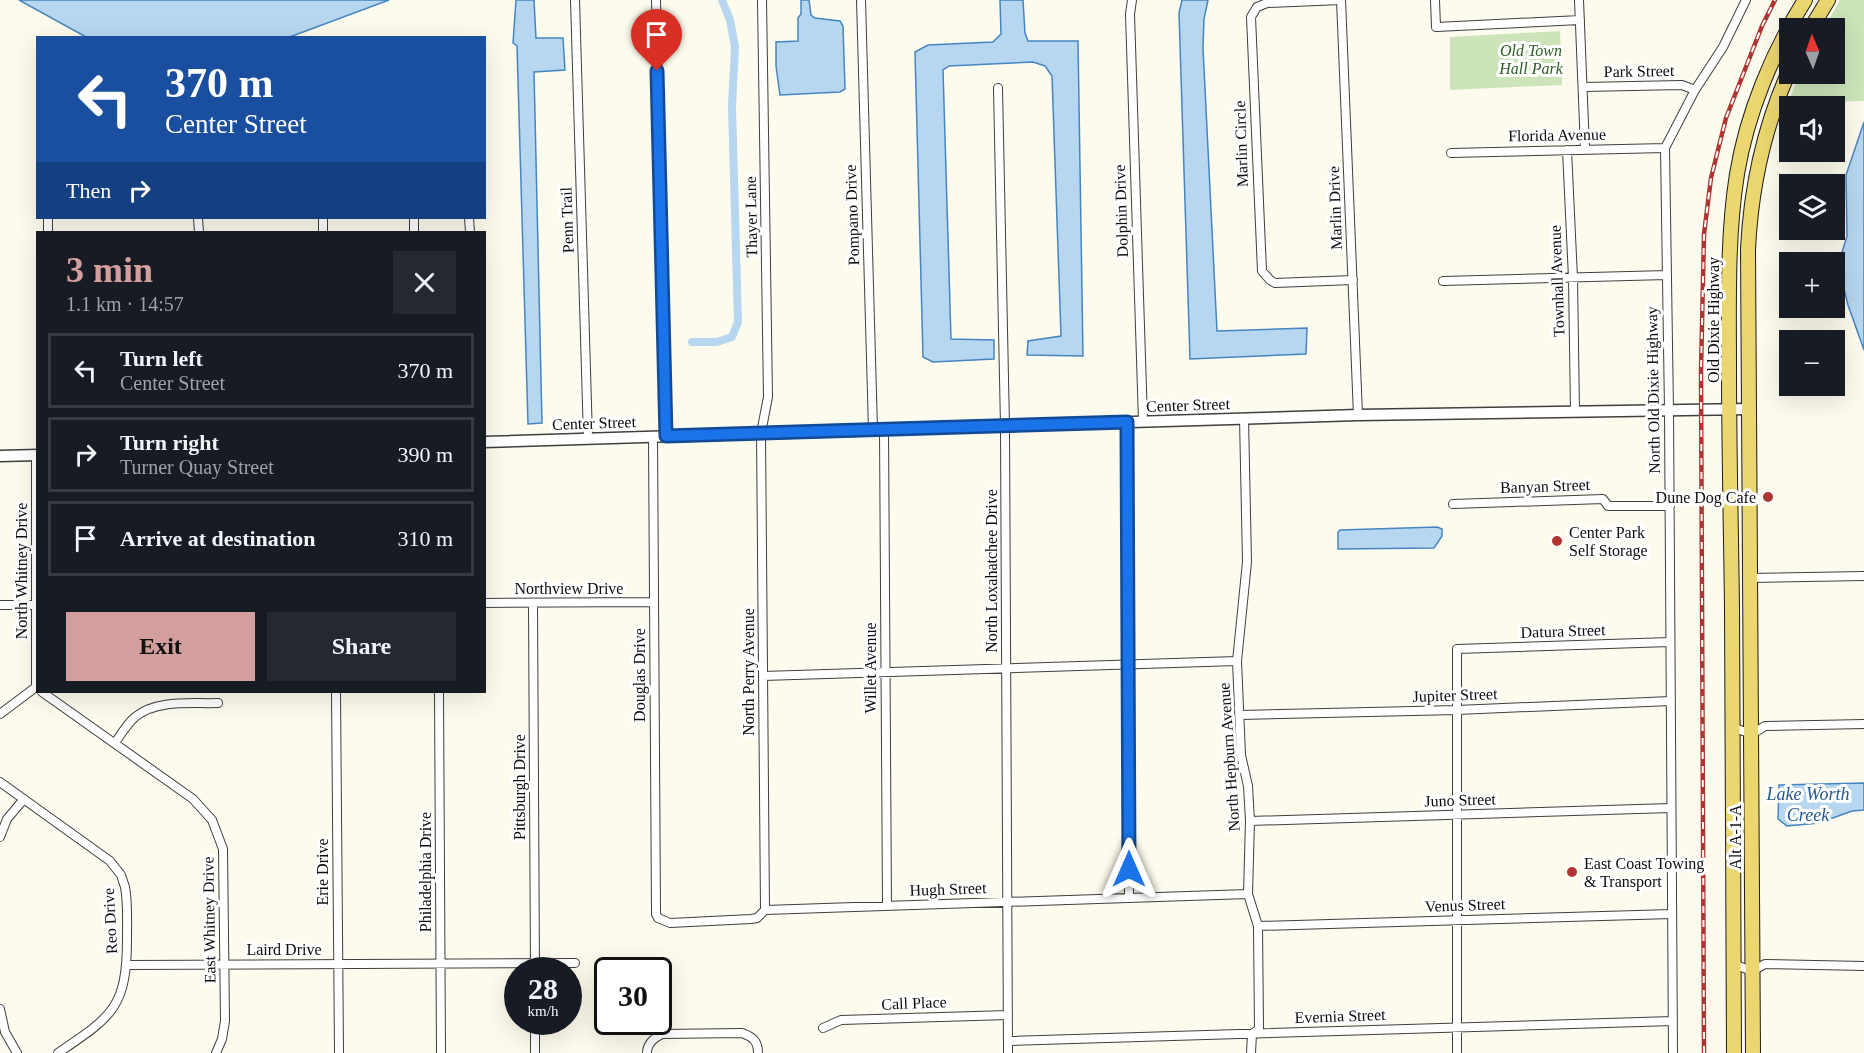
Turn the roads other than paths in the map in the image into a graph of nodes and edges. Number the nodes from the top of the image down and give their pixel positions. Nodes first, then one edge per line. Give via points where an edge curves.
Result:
1 (575, 0) edge
2 (656, 0) edge
3 (762, 0) edge
4 (861, 0) edge
5 (1132, 0) edge
6 (1341, 0) edge
7 (1435, 0) edge
8 (1579, 0) edge
9 (1746, 0) edge
10 (1805, 0) edge
11 (1828, 0) edge
12 (1817, 18) edge
13 (1580, 20) junction
14 (1784, 84) edge
15 (1583, 87) junction
16 (999, 88) dead end
17 (1695, 90) junction
18 (1665, 148) junction
19 (1585, 149) junction
20 (1567, 150) junction
21 (1451, 153) dead end
22 (1667, 274) junction
23 (1573, 278) junction
24 (1353, 280) junction
25 (1443, 281) dead end
26 (1729, 409) junction
27 (1749, 409) junction
28 (1669, 410) junction
29 (1575, 412) junction
30 (1358, 415) junction
31 (1244, 418) junction
32 (1143, 421) junction
33 (1127, 422) junction
34 (1005, 426) junction
35 (878, 430) junction
36 (761, 433) junction
37 (653, 436) junction
38 (666, 436) junction
39 (588, 438) junction
40 (486, 441) edge
41 (36, 455) edge
42 (0, 456) edge
43 (1453, 504) dead end
44 (1670, 506) junction
45 (1864, 576) edge
46 (1750, 578) junction
47 (654, 602) junction
48 (486, 603) edge
49 (533, 603) junction
50 (0, 605) edge
51 (36, 605) edge
52 (1670, 642) junction
53 (1732, 654) joint
54 (1237, 661) junction
55 (1128, 663) junction
56 (1007, 667) junction
57 (885, 671) junction
58 (763, 676) junction
59 (36, 691) edge
60 (45, 693) edge
61 (336, 693) edge
62 (439, 693) edge
63 (1671, 701) junction
64 (218, 703) dead end
65 (1457, 710) junction
66 (0, 714) edge
67 (1240, 715) junction
68 (1864, 724) edge
69 (1731, 727) junction
70 (1752, 734) junction
71 (115, 743) junction
72 (0, 782) edge
73 (24, 799) junction
74 (1671, 808) junction
75 (1457, 815) junction
76 (1250, 821) junction
77 (0, 837) edge
78 (1248, 894) junction
79 (1129, 898) junction
80 (1008, 902) junction
81 (887, 906) junction
82 (765, 910) junction
83 (656, 914) joint
84 (1672, 914) junction
85 (1457, 920) junction
86 (1258, 926) junction
87 (535, 957) edge
88 (440, 963) junction
89 (225, 964) junction
90 (339, 964) junction
91 (1733, 964) junction
92 (127, 965) junction
93 (504, 966) edge
94 (1864, 966) edge
95 (1752, 971) junction
96 (0, 1009) edge
97 (1008, 1015) junction
98 (1673, 1021) junction
99 (823, 1028) dead end
100 (1457, 1028) junction
101 (1252, 1034) junction
102 (535, 1035) edge
103 (1008, 1041) junction
104 (17, 1053) edge
105 (58, 1053) edge
106 (216, 1053) edge
107 (339, 1053) edge
108 (441, 1053) edge
109 (536, 1053) edge
110 (648, 1053) edge
111 (758, 1053) edge
112 (1008, 1053) edge
113 (1251, 1053) edge
114 (1457, 1053) edge
115 (1673, 1053) edge
116 (1734, 1053) edge
117 (1753, 1053) edge

1 - 39 street, Penn Trail
2 - 38 street
3 - 36 street, Thayer Lane via 768,397
4 - 35 street, Pompano Drive
5 - 32 street, Dolphin Drive
6 - 24 street, Marlin Drive
6 - 24 street, Marlin Circle via 1268,3 1257,7 1251,17 1262,272 1275,283
7 - 13 street via 1436,27
8 - 13 street
9 - 17 street, North Old Dixie Highway via 1723,47
10 - 26 main road, Old Dixie Highway via 1766,75 1737,171 1729,258
11 - 12 main road
13 - 15 street
14 - 27 main road via 1766,133 1750,215
15 - 17 street, Park Street via 1682,85
15 - 19 street
16 - 34 street, North Loxahatchee Drive
17 - 18 street, North Old Dixie Highway
18 - 19 street, Florida Avenue
18 - 22 street, North Old Dixie Highway
19 - 20 street, Florida Avenue
20 - 21 street, Florida Avenue
20 - 23 street, Townhall Avenue
22 - 23 street
22 - 28 street, North Old Dixie Highway
23 - 25 street
23 - 29 street, Townhall Avenue
24 - 30 street, Marlin Drive
26 - 27 street, Center Street
26 - 28 street, Center Street
26 - 53 main road, Old Dixie Highway
27 - 46 main road
28 - 29 street, Center Street
28 - 44 street, North Old Dixie Highway
29 - 30 street, Center Street
30 - 31 street, Center Street
31 - 32 street, Center Street
31 - 54 street, North Hepburn Avenue via 1247,562
32 - 33 street, Center Street
33 - 34 street, Center Street
33 - 55 street
34 - 35 street, Center Street
34 - 56 street, North Loxahatchee Drive
35 - 36 street, Center Street
35 - 57 street, Willet Avenue
36 - 38 street, Center Street
36 - 58 street, North Perry Avenue
37 - 38 street, Center Street
37 - 39 street, Center Street
37 - 47 street, Douglas Drive
39 - 40 street, Center Street
41 - 42 street
43 - 44 street, Banyan Street via 1603,499 1608,506
44 - 52 street, North Old Dixie Highway
45 - 46 street
46 - 70 main road, Alt A-1-A
47 - 49 street, Northview Drive
47 - 83 street, Douglas Drive
48 - 49 street, Northview Drive
49 - 87 street, Pittsburgh Drive
50 - 51 street
52 - 63 street, North Old Dixie Highway
52 - 65 street, Datura Street via 1457,649
53 - 69 main road, Alt A-1-A
54 - 55 street
54 - 67 street, North Hepburn Avenue
55 - 56 street
55 - 79 street
56 - 57 street
56 - 80 street, North Loxahatchee Drive
57 - 58 street
57 - 81 street, Willet Avenue
58 - 82 street, North Perry Avenue
59 - 66 street
60 - 71 street, East Whitney Drive
61 - 90 street, Erie Drive
62 - 88 street, Philadelphia Drive
63 - 65 street, Jupiter Street
63 - 74 street, North Old Dixie Highway
64 - 71 street via 151,708 130,722
65 - 67 street, Jupiter Street
65 - 75 street
67 - 76 street, North Hepburn Avenue
68 - 70 street via 1765,726
69 - 70 street
69 - 91 main road, Alt A-1-A
70 - 95 main road, Alt A-1-A
71 - 89 street, East Whitney Drive via 193,798 218,831 225,861
72 - 73 street, Reo Drive
73 - 77 street via 7,819
73 - 92 street, Reo Drive via 105,856 118,870 126,893
74 - 75 street, Juno Street
74 - 84 street, North Old Dixie Highway
75 - 76 street, Juno Street
75 - 85 street
76 - 78 street, North Hepburn Avenue
78 - 79 street, Hugh Street
78 - 86 street, North Hepburn Avenue
79 - 80 street, Hugh Street
80 - 81 street, Hugh Street
80 - 97 street, North Loxahatchee Drive
81 - 82 street, Hugh Street
82 - 83 street, Hugh Street via 751,920 670,923
84 - 85 street, Venus Street
84 - 98 street, North Old Dixie Highway
85 - 86 street, Venus Street
85 - 100 street
86 - 101 street, North Hepburn Avenue via 1259,1029
88 - 90 street, Laird Drive
88 - 93 street, Laird Drive
88 - 108 street, Philadelphia Drive
89 - 90 street, Laird Drive
89 - 92 street, Laird Drive
89 - 106 street, East Whitney Drive via 225,1021
90 - 107 street, Erie Drive
91 - 95 street
91 - 116 main road, Alt A-1-A
92 - 105 street, Reo Drive via 121,994 108,1016
94 - 95 street via 1766,964
95 - 117 main road, Alt A-1-A
96 - 104 street via 5,1032
97 - 99 street, Call Place via 842,1020
97 - 103 street, North Loxahatchee Drive
98 - 100 street, Evernia Street
98 - 115 street, North Old Dixie Highway
100 - 101 street, Evernia Street
100 - 114 street
101 - 103 street, Evernia Street
101 - 113 street, North Hepburn Avenue
102 - 109 street
103 - 112 street, North Loxahatchee Drive
110 - 111 street via 654,1038 662,1034 742,1033 754,1038

